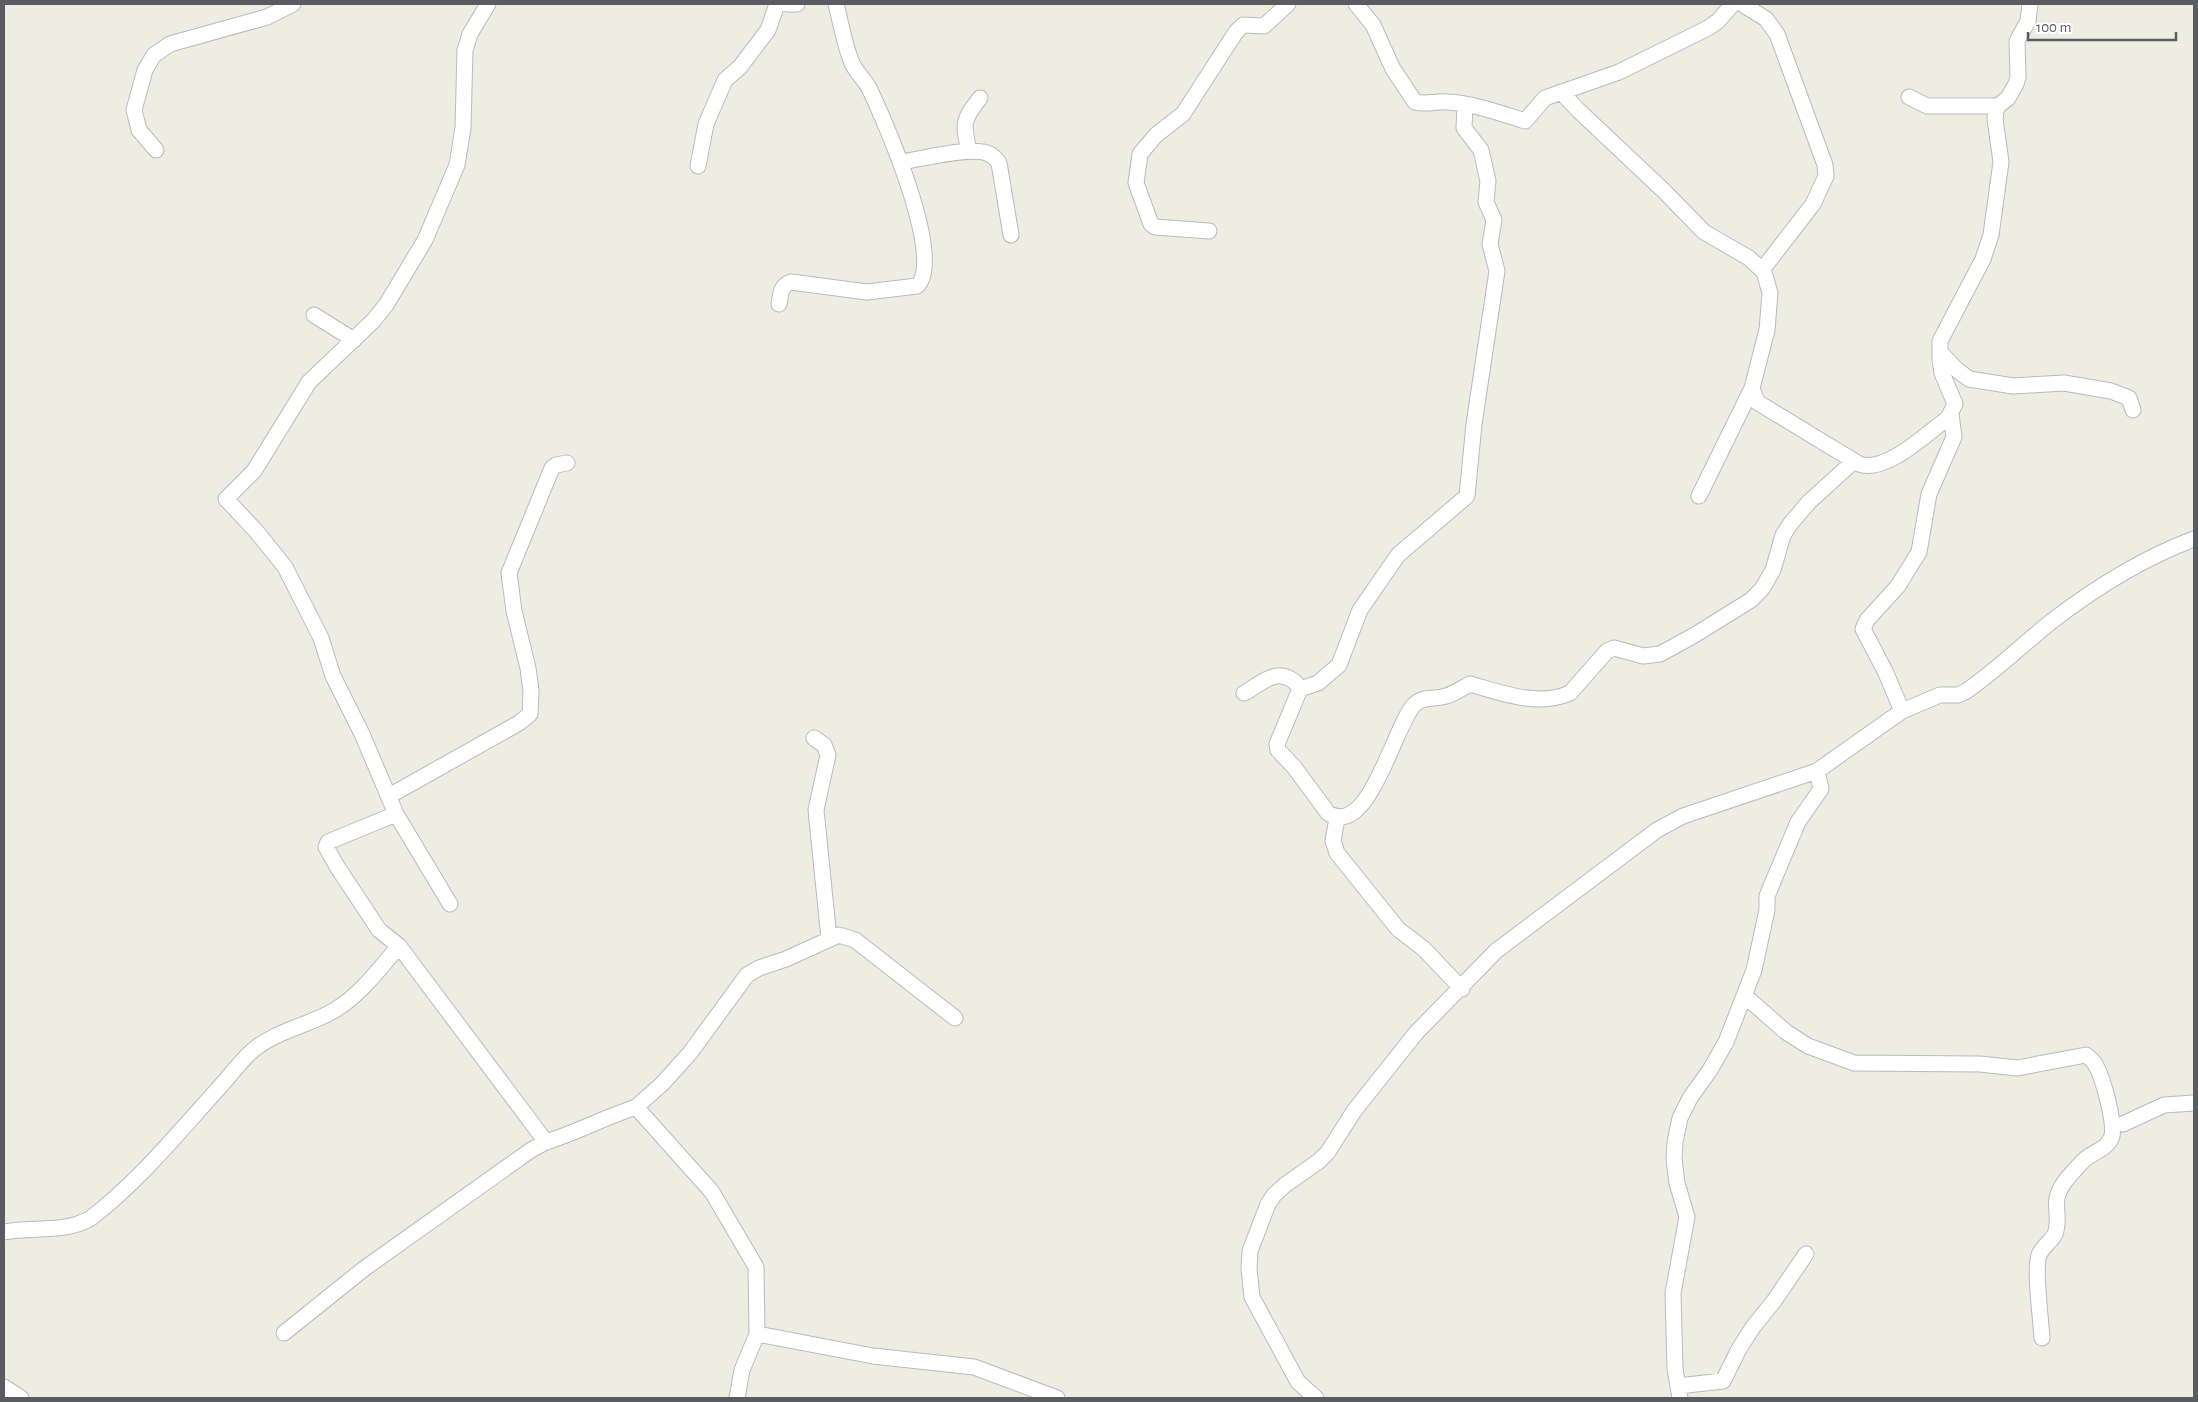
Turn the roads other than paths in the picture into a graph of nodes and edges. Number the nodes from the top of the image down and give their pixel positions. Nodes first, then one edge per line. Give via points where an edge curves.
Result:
1 (293, 4) edge
2 (488, 4) edge
3 (777, 4) edge
4 (787, 4) edge
5 (797, 4) edge
6 (836, 4) edge
7 (1288, 4) edge
8 (1356, 4) edge
9 (1733, 4) edge
10 (1742, 4) edge
11 (2030, 4) edge
12 (1561, 92) junction
13 (1908, 97) dead end
14 (980, 98) dead end
15 (1465, 105) junction
16 (1998, 106) junction
17 (156, 150) dead end
18 (969, 151) junction
19 (901, 162) junction
20 (698, 166) dead end
21 (1209, 231) dead end
22 (1011, 235) dead end
23 (1762, 270) junction
24 (779, 304) dead end
25 (314, 314) dead end
26 (354, 340) junction
27 (1940, 352) junction
28 (1752, 388) junction
29 (2132, 410) dead end
30 (1951, 414) junction
31 (1854, 461) junction
32 (567, 463) dead end
33 (1699, 496) dead end
34 (2194, 539) edge
35 (1300, 689) junction
36 (1244, 693) dead end
37 (1902, 710) junction
38 (814, 738) dead end
39 (1817, 771) junction
40 (389, 796) junction
41 (396, 814) junction
42 (1337, 818) junction
43 (450, 904) dead end
44 (829, 938) junction
45 (399, 946) junction
46 (1462, 988) junction
47 (1745, 996) junction
48 (955, 1018) dead end
49 (2194, 1103) edge
50 (636, 1107) junction
51 (2123, 1124) dead end
52 (546, 1142) junction
53 (4, 1232) edge
54 (1806, 1254) dead end
55 (284, 1333) dead end
56 (757, 1334) junction
57 (2042, 1338) dead end
58 (4, 1387) edge
59 (1679, 1392) edge
60 (21, 1398) edge
61 (737, 1398) edge
62 (1057, 1398) edge
63 (1316, 1398) edge

1 - 17 street via 267,17 170,44 154,55 145,70 134,110 139,130
2 - 26 street via 470,34 465,50 463,128 457,165 425,240 397,290
3 - 20 street via 768,30 740,67 725,80 706,124
4 - 5 street
6 - 19 street via 852,65 868,86
7 - 21 street via 1264,26 1243,25 1236,32 1183,114 1147,143 1140,154 1136,183 1151,224
8 - 15 street via 1373,25 1393,69 1415,102
9 - 12 street via 1718,21 1700,32 1619,72
10 - 23 street via 1766,18 1777,34 1826,171 1813,204
11 - 16 street via 2028,20 2017,41 2016,84 2008,98
12 - 15 street via 1545,98 1524,121
12 - 23 street via 1704,232 1749,258
13 - 16 street via 1934,106
14 - 18 street via 966,118 964,127
15 - 35 street via 1464,128 1481,150 1488,181 1486,202 1494,220 1490,244 1497,271 1474,424 1467,496 1398,555 1360,610 1339,665 1318,683
16 - 27 street via 1995,119 2001,162 1991,235 1983,259 1940,341
18 - 19 street
18 - 22 street via 992,155 999,163
19 - 24 street via 922,238 925,273 922,282 909,288 867,292 791,282 782,288
23 - 28 street via 1770,293 1767,330
25 - 26 street
26 - 40 street via 309,382 254,471 226,499 285,567 321,638 333,676
27 - 29 street via 1962,376 1969,379 2013,386 2064,383 2111,391 2129,398
27 - 30 street via 1942,373 1955,404
28 - 31 street via 1761,406
28 - 33 street
30 - 31 street via 1888,462 1866,466
30 - 37 street via 1954,437 1930,494 1919,552 1863,629
31 - 42 street via 1791,522 1783,535 1773,570 1751,600 1660,654 1643,656 1614,648 1607,651 1570,693 1563,696 1523,698 1470,684 1447,696 1419,701 1407,714 1366,799 1349,816
32 - 40 street via 552,468 510,568 514,611 528,668 530,714
34 - 37 street via 2161,552 2098,588 1965,692 1940,695
35 - 36 street via 1289,678 1273,676
35 - 42 street via 1277,744 1278,750 1328,813
37 - 39 street
38 - 44 street via 824,745 828,755 816,810
39 - 46 street via 1683,816 1657,830 1500,948
39 - 47 street via 1820,789 1798,822 1767,896 1754,970
40 - 41 street
41 - 43 street
41 - 45 street via 328,842 326,847 379,930
42 - 46 street via 1333,840 1337,853 1398,929 1424,949
44 - 48 street via 839,935 855,940
44 - 50 street via 747,975 693,1049
45 - 52 street
45 - 53 street via 351,998 300,1028 272,1038 250,1053 145,1171 91,1218 62,1228
46 - 63 street via 1416,1034 1354,1111 1328,1152 1274,1195 1254,1238 1249,1269 1252,1297 1298,1382
47 - 57 street via 1786,1032 1808,1046 1854,1063 1980,1064 2017,1068 2086,1055 2092,1060 2106,1093 2111,1138 2066,1180 2055,1203 2055,1236 2046,1242 2038,1262
47 - 59 street via 1719,1056 1685,1107 1675,1142 1677,1183 1687,1217 1673,1293 1675,1369
49 - 51 street via 2164,1105
50 - 52 street
50 - 56 street via 712,1192 754,1262 757,1272
52 - 55 street via 365,1268
54 - 59 street via 1752,1327 1722,1381
56 - 61 street via 742,1370
56 - 62 street via 873,1356 974,1368
58 - 60 street

